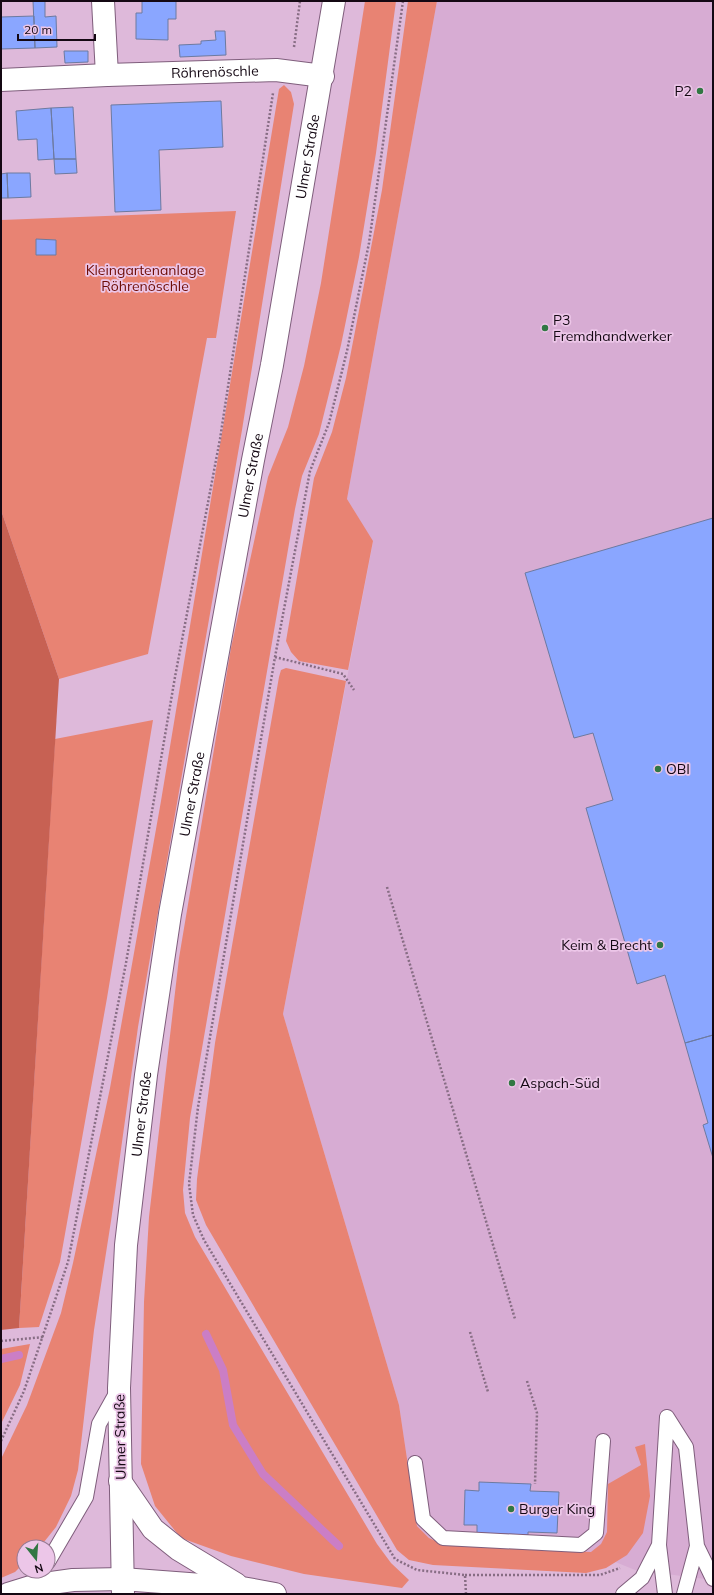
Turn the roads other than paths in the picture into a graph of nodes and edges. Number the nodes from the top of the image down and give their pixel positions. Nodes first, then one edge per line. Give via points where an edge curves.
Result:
1 (103, 1) edge
2 (334, 1) edge
3 (107, 75) junction
4 (323, 76) junction
5 (1, 80) edge
6 (119, 1388) junction
7 (603, 1441) dead end
8 (415, 1463) dead end
9 (120, 1481) junction
10 (659, 1545) junction
11 (697, 1546) junction
12 (56, 1548) edge
13 (713, 1579) edge
14 (39, 1583) edge
15 (123, 1587) edge
16 (242, 1588) junction
17 (8, 1594) edge
18 (276, 1594) edge
19 (623, 1594) edge
20 (665, 1594) edge
21 (684, 1594) edge

1 - 3 main road
2 - 4 main road, Ulmer Straße
3 - 4 main road, Röhrenöschle via 276,70
3 - 5 main road, Röhrenöschle
4 - 6 main road, Ulmer Straße via 168,930 146,1075 126,1245
6 - 9 main road, Ulmer Straße
6 - 12 lane via 99,1424 86,1497
7 - 8 lane via 596,1533 581,1545 443,1538 423,1519
9 - 15 main road, Ulmer Straße
9 - 16 main road via 153,1529 178,1549
10 - 11 lane via 667,1417 686,1447
10 - 19 lane via 642,1578
10 - 20 lane
11 - 13 lane
11 - 21 lane
14 - 15 main road via 73,1580
14 - 17 main road
15 - 16 main road
16 - 18 main road

